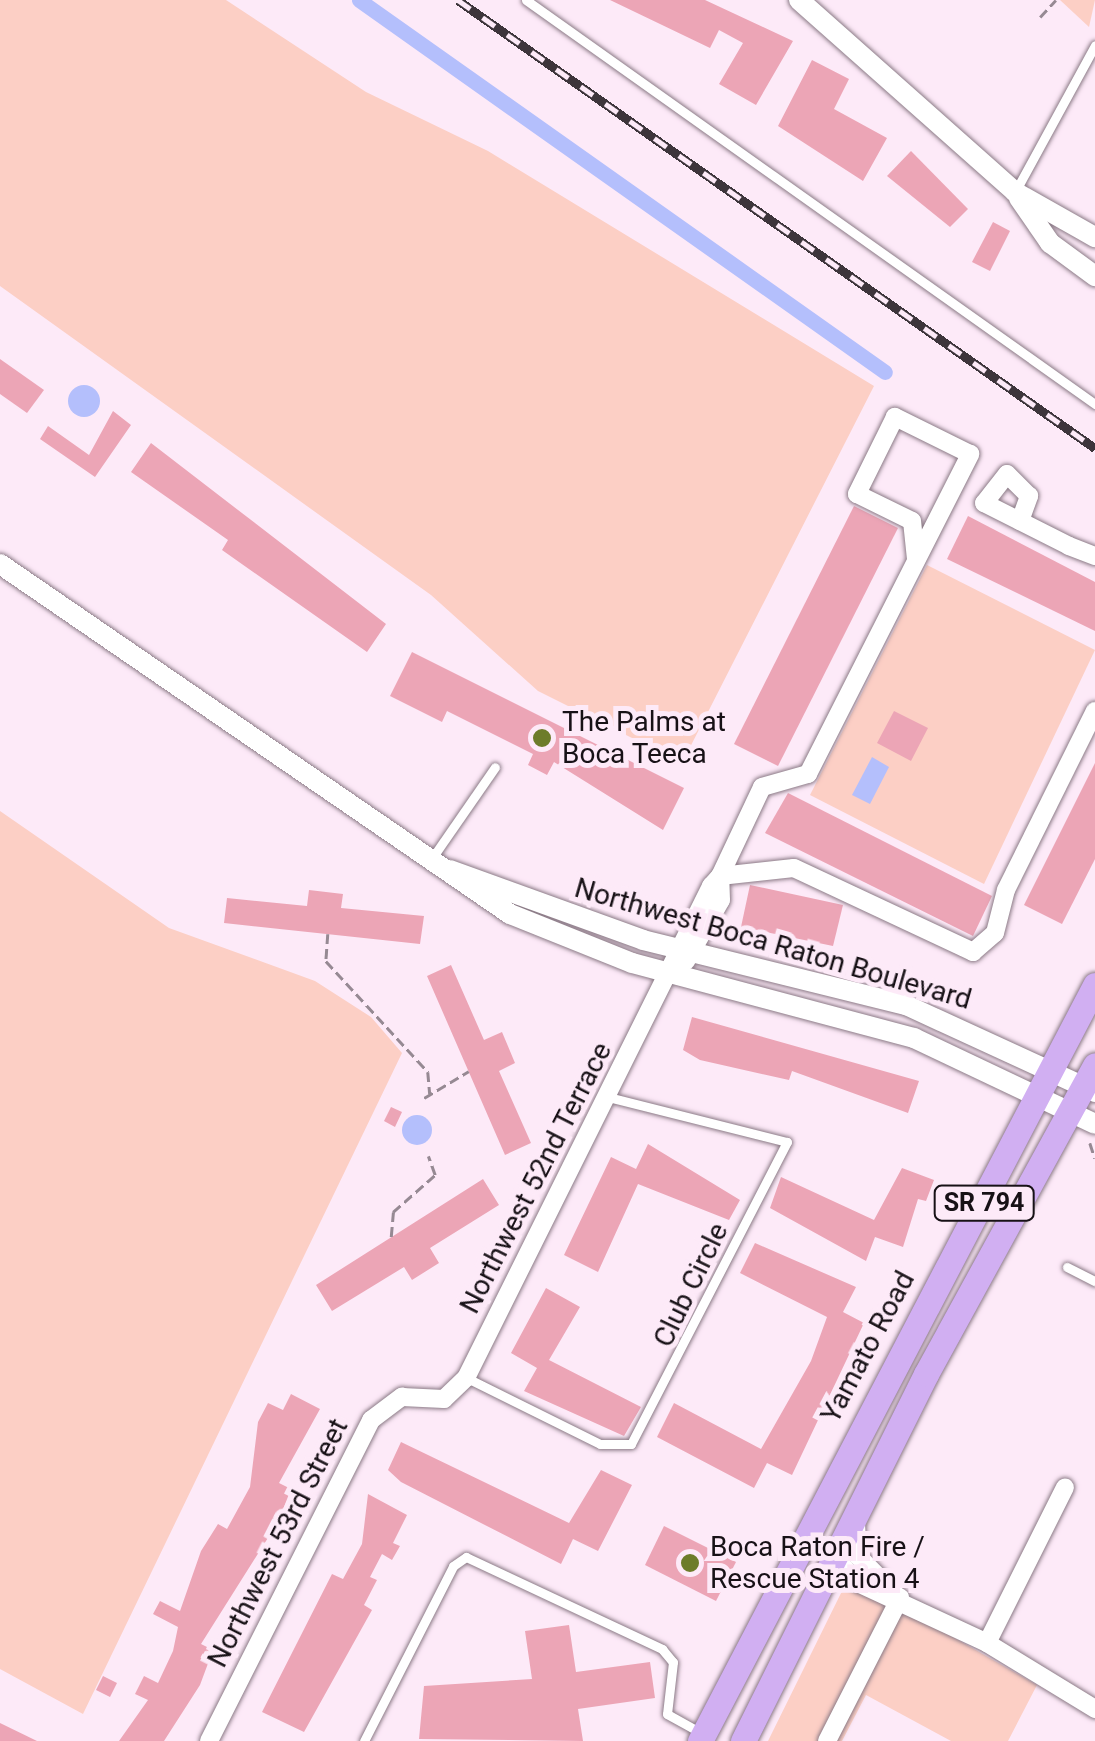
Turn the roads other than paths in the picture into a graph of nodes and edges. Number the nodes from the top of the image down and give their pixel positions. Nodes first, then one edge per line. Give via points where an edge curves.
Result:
1 (526, 0) edge
2 (799, 0) edge
3 (1095, 45) edge
4 (1015, 192) junction
5 (1095, 237) edge
6 (1095, 276) edge
7 (1095, 404) edge
8 (1020, 521) dead end
9 (1095, 556) edge
10 (916, 560) junction
11 (0, 564) edge
12 (1095, 711) edge
13 (495, 767) dead end
14 (429, 864) junction
15 (720, 876) junction
16 (687, 952) junction
17 (670, 973) junction
18 (1095, 985) edge
19 (1053, 1069) junction
20 (1091, 1081) edge
21 (1040, 1095) junction
22 (608, 1097) junction
23 (1070, 1111) junction
24 (1093, 1134) edge
25 (1067, 1267) dead end
26 (1095, 1281) edge
27 (907, 1333) junction
28 (466, 1378) junction
29 (1065, 1487) dead end
30 (857, 1512) junction
31 (798, 1550) junction
32 (835, 1556) junction
33 (899, 1597) junction
34 (987, 1642) junction
35 (1095, 1709) edge
36 (706, 1735) edge
37 (746, 1735) edge
38 (209, 1741) edge
39 (364, 1741) edge
40 (827, 1741) edge

1 - 7 lane
2 - 4 street
3 - 4 lane
4 - 5 street
4 - 6 street via 1050,243
8 - 9 street
10 - 10 street via 970,454 895,417 857,494 912,520
10 - 15 street via 808,774 762,788
11 - 14 street, Northwest Boca Raton Boulevard
12 - 15 street via 1006,890 994,934 972,952 794,868
13 - 14 lane
14 - 16 street, Northwest Boca Raton Boulevard
14 - 17 street, Northwest Boca Raton Boulevard via 545,930
15 - 16 street via 721,900
16 - 17 street
16 - 19 street, Northwest Boca Raton Boulevard via 906,1004
17 - 21 street, Northwest Boca Raton Boulevard via 914,1038
17 - 22 street, Northwest 52nd Terrace
18 - 19 main road, Yamato Road / SR 794
19 - 20 street, Northwest Boca Raton Boulevard
19 - 21 main road, Yamato Road / SR 794
20 - 23 main road, SR 794
21 - 23 street, Northwest Boca Raton Boulevard
21 - 27 main road, Yamato Road / SR 794
22 - 28 street, Northwest 52nd Terrace
22 - 28 lane, Club Circle via 788,1142 631,1444 600,1444
23 - 24 street, Northwest Boca Raton Boulevard
23 - 30 main road, SR 794
25 - 26 lane
27 - 31 main road, Yamato Road / SR 794
27 - 32 main road via 906,1367 833,1512
28 - 38 street, Northwest 53rd Street via 444,1400 386,1404 371,1420
29 - 34 street
30 - 32 main road, SR 794
30 - 33 street via 858,1556
31 - 36 main road, Yamato Road / SR 794
31 - 37 main road via 808,1571 749,1692
32 - 33 street via 858,1582
32 - 37 main road, SR 794
33 - 34 street
33 - 40 street
34 - 35 street
36 - 39 lane via 666,1714 673,1662 662,1649 491,1561 466,1557

